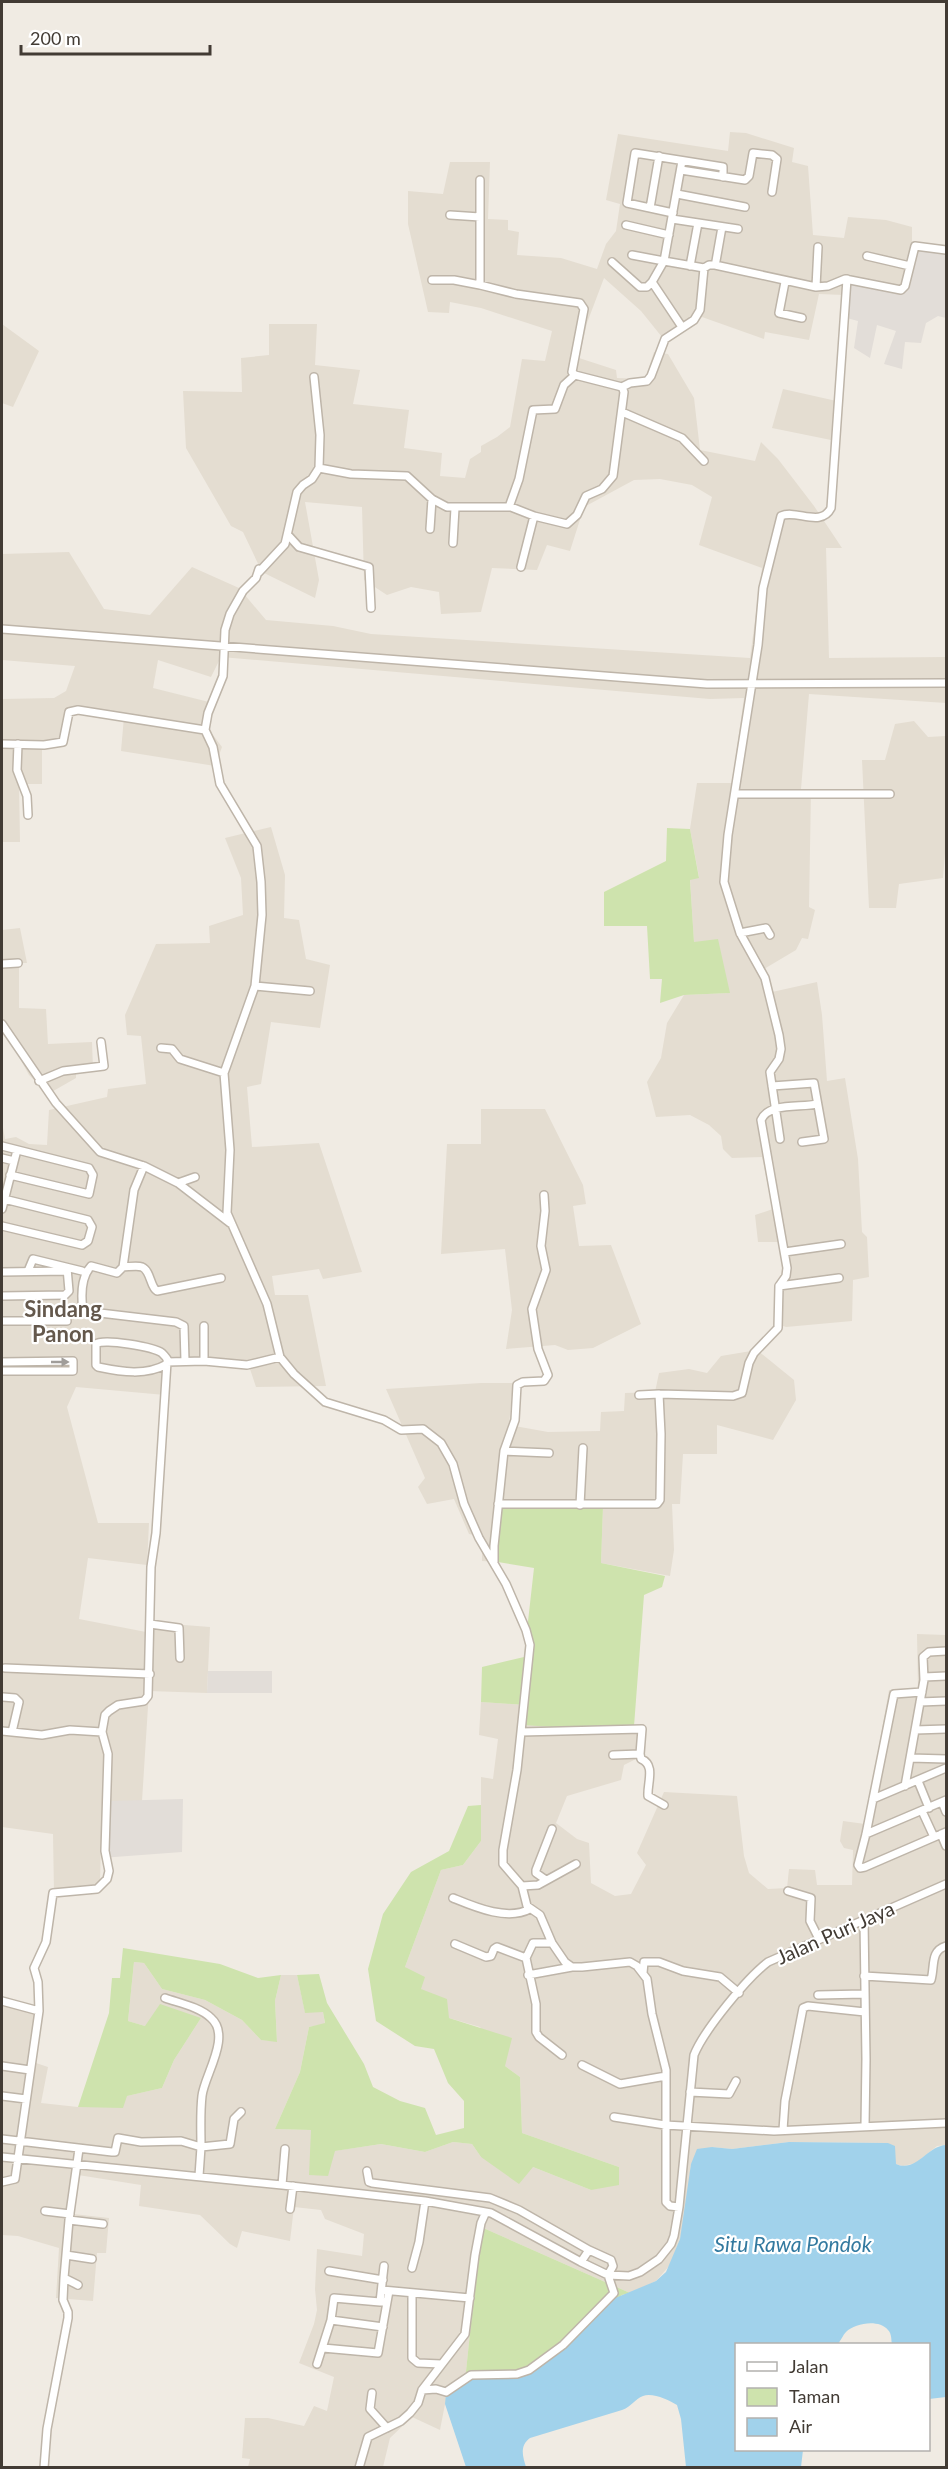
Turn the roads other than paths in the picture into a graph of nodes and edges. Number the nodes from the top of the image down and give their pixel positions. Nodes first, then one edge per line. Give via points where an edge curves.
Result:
1 (659, 156) junction
2 (682, 161) junction
3 (681, 170) junction
4 (723, 177) junction
5 (480, 180) dead end
6 (772, 192) dead end
7 (677, 194) junction
8 (745, 207) dead end
9 (650, 208) junction
10 (450, 215) dead end
11 (673, 216) junction
12 (480, 217) junction
13 (698, 223) junction
14 (627, 225) dead end
15 (722, 227) junction
16 (738, 229) dead end
17 (669, 235) junction
18 (818, 247) dead end
19 (946, 250) edge
20 (632, 255) dead end
21 (867, 256) dead end
22 (664, 261) junction
23 (716, 261) dead end
24 (612, 262) dead end
25 (690, 266) junction
26 (910, 266) junction
27 (704, 268) junction
28 (847, 279) junction
29 (432, 280) dead end
30 (652, 282) junction
31 (785, 282) junction
32 (480, 285) junction
33 (816, 287) junction
34 (802, 318) dead end
35 (680, 324) dead end
36 (575, 375) junction
37 (314, 377) dead end
38 (622, 387) junction
39 (622, 412) junction
40 (705, 461) dead end
41 (319, 468) junction
42 (432, 500) junction
43 (509, 507) junction
44 (455, 508) junction
45 (534, 516) junction
46 (430, 529) dead end
47 (288, 535) junction
48 (453, 543) dead end
49 (521, 567) dead end
50 (371, 608) dead end
51 (2, 629) edge
52 (224, 647) junction
53 (946, 683) edge
54 (752, 685) junction
55 (205, 730) junction
56 (2, 744) edge
57 (18, 744) junction
58 (736, 794) junction
59 (890, 794) dead end
60 (28, 815) dead end
61 (740, 933) junction
62 (770, 935) dead end
63 (18, 963) dead end
64 (2, 964) edge
65 (255, 986) junction
66 (310, 991) dead end
67 (2, 1024) edge
68 (101, 1041) dead end
69 (161, 1048) dead end
70 (224, 1072) junction
71 (39, 1081) junction
72 (771, 1086) junction
73 (817, 1104) junction
74 (775, 1109) junction
75 (780, 1139) dead end
76 (802, 1142) dead end
77 (2, 1147) edge
78 (17, 1150) junction
79 (3, 1158) edge
80 (14, 1161) junction
81 (144, 1166) junction
82 (10, 1175) junction
83 (195, 1177) dead end
84 (178, 1183) junction
85 (5, 1185) edge
86 (544, 1195) dead end
87 (4, 1199) junction
88 (2, 1209) edge
89 (230, 1223) junction
90 (2, 1226) edge
91 (841, 1244) dead end
92 (784, 1252) junction
93 (123, 1267) junction
94 (68, 1270) junction
95 (28, 1271) junction
96 (82, 1271) dead end
97 (2, 1272) edge
98 (221, 1278) dead end
99 (839, 1278) dead end
100 (779, 1286) junction
101 (2, 1296) edge
102 (2, 1321) edge
103 (67, 1321) dead end
104 (204, 1326) dead end
105 (280, 1358) junction
106 (185, 1361) junction
107 (204, 1361) junction
108 (2, 1362) edge
109 (36, 1362) junction
110 (168, 1363) junction
111 (2, 1371) edge
112 (36, 1371) junction
113 (659, 1394) junction
114 (639, 1395) dead end
115 (583, 1448) dead end
116 (504, 1451) junction
117 (549, 1453) dead end
118 (498, 1504) junction
119 (580, 1505) junction
120 (495, 1565) junction
121 (150, 1624) junction
122 (946, 1651) edge
123 (180, 1658) dead end
124 (5, 1668) dead end
125 (150, 1674) junction
126 (946, 1676) edge
127 (924, 1677) junction
128 (922, 1692) junction
129 (3, 1697) dead end
130 (946, 1701) edge
131 (920, 1702) junction
132 (946, 1729) edge
133 (915, 1730) junction
134 (2, 1731) edge
135 (12, 1732) junction
136 (102, 1732) junction
137 (521, 1732) junction
138 (640, 1754) junction
139 (613, 1755) dead end
140 (910, 1758) junction
141 (946, 1759) edge
142 (946, 1768) edge
143 (918, 1781) junction
144 (906, 1786) junction
145 (873, 1799) junction
146 (944, 1801) edge
147 (664, 1805) dead end
148 (930, 1808) junction
149 (922, 1811) junction
150 (946, 1812) edge
151 (552, 1829) dead end
152 (866, 1834) junction
153 (941, 1834) edge
154 (946, 1846) edge
155 (576, 1864) dead end
156 (546, 1880) junction
157 (946, 1884) edge
158 (522, 1886) junction
159 (788, 1891) dead end
160 (453, 1898) dead end
161 (530, 1909) junction
162 (864, 1920) junction
163 (819, 1939) junction
164 (552, 1943) junction
165 (455, 1944) dead end
166 (946, 1946) edge
167 (526, 1958) junction
168 (572, 1967) junction
169 (643, 1973) junction
170 (528, 1975) junction
171 (864, 1976) junction
172 (739, 1993) junction
173 (864, 1994) junction
174 (818, 1995) dead end
175 (165, 1998) dead end
176 (2, 2001) edge
177 (39, 2011) junction
178 (865, 2012) junction
179 (562, 2055) dead end
180 (582, 2065) dead end
181 (2, 2066) edge
182 (30, 2070) junction
183 (666, 2076) junction
184 (736, 2081) dead end
185 (690, 2092) junction
186 (2, 2096) edge
187 (26, 2099) junction
188 (241, 2112) dead end
189 (614, 2116) dead end
190 (946, 2123) edge
191 (665, 2125) junction
192 (865, 2126) junction
193 (688, 2127) junction
194 (779, 2131) junction
195 (2, 2139) edge
196 (19, 2143) junction
197 (201, 2147) junction
198 (79, 2149) junction
199 (285, 2149) dead end
200 (17, 2156) junction
201 (2, 2157) edge
202 (76, 2164) junction
203 (367, 2171) dead end
204 (199, 2176) junction
205 (2, 2182) edge
206 (282, 2185) junction
207 (293, 2186) junction
208 (424, 2201) junction
209 (679, 2207) junction
210 (290, 2209) dead end
211 (45, 2211) dead end
212 (485, 2214) junction
213 (69, 2217) junction
214 (102, 2224) dead end
215 (589, 2250) junction
216 (66, 2255) junction
217 (92, 2259) dead end
218 (581, 2262) junction
219 (384, 2266) dead end
220 (412, 2268) dead end
221 (329, 2271) dead end
222 (608, 2275) junction
223 (64, 2278) junction
224 (383, 2280) junction
225 (78, 2285) dead end
226 (386, 2291) junction
227 (412, 2294) junction
228 (471, 2298) junction
229 (384, 2302) junction
230 (331, 2320) junction
231 (382, 2327) junction
232 (323, 2348) junction
233 (317, 2364) dead end
234 (441, 2364) junction
235 (422, 2390) junction
236 (372, 2393) dead end
237 (387, 2428) junction
238 (44, 2468) edge
239 (359, 2468) edge

1 - 2 street
1 - 9 street
1 - 9 street via 634,154 626,201
2 - 3 street
2 - 4 street via 723,166
3 - 4 street
3 - 7 street
4 - 6 street via 745,180 750,153 772,155 777,159
5 - 12 street
7 - 8 street
7 - 11 street
9 - 11 street
10 - 12 street
11 - 13 street
11 - 17 street
12 - 32 street
13 - 15 street
13 - 25 street
14 - 17 street
15 - 16 street
15 - 23 street
17 - 22 street
18 - 33 street
19 - 26 street via 916,246
20 - 22 street
21 - 26 street
22 - 25 street
22 - 30 street
24 - 30 street via 640,287
25 - 27 street
26 - 28 street via 901,290
27 - 31 street via 716,265
27 - 38 street via 700,310 693,320 665,339 647,381
28 - 33 street
28 - 54 street via 831,508 819,517 781,516 763,588
29 - 32 street
30 - 35 street
31 - 33 street
31 - 34 street via 779,313
32 - 36 street via 583,305 572,367
36 - 38 street
36 - 43 street via 564,385 555,409 533,410
37 - 41 street
38 - 39 street
39 - 40 street via 682,438
39 - 45 street via 613,477 609,482 586,496 577,515 567,524
41 - 42 street via 351,474 407,476
41 - 47 street via 297,492
42 - 44 street
42 - 46 street
43 - 44 street
43 - 45 street
44 - 48 street
45 - 49 street
47 - 50 street via 299,547 369,567
47 - 52 street via 281,549 243,591 230,614
51 - 52 street
52 - 54 street
52 - 55 street via 223,676
53 - 54 street
54 - 58 street
55 - 57 street via 78,710 69,712 63,742
55 - 65 street via 213,747 220,784 257,846 262,915
56 - 57 street
57 - 60 street via 17,770 27,796
58 - 59 street
58 - 61 street via 724,882
61 - 62 street via 766,928
61 - 72 street via 765,978 779,1035 781,1049 771,1069
63 - 64 street
65 - 66 street
65 - 70 street
67 - 71 street
68 - 71 street via 104,1066 63,1071
69 - 70 street via 172,1049 180,1059
70 - 89 street via 230,1120
71 - 81 street via 100,1152
72 - 73 street via 814,1083
72 - 74 street
73 - 74 street
73 - 76 street via 824,1139
74 - 75 street
74 - 92 street via 763,1114 760,1125
77 - 78 street
77 - 79 street
78 - 80 street
78 - 82 street via 88,1168 93,1175 88,1194
79 - 80 street
80 - 82 street
81 - 84 street
81 - 93 street via 134,1190
82 - 85 street
83 - 84 street
84 - 89 street
85 - 87 street
86 - 116 street via 541,1246 546,1270 532,1309 536,1340 548,1378 517,1385 515,1420
87 - 88 street
87 - 90 street via 88,1220 92,1227 88,1241 82,1245
89 - 105 street via 267,1304
91 - 92 street
92 - 100 street via 786,1276
93 - 98 street via 146,1269 158,1292
93 - 106 street via 117,1273 89,1267 83,1282 83,1311 176,1322 184,1326
94 - 95 street
94 - 95 street via 33,1259
94 - 96 street
94 - 101 street via 69,1291 64,1295
95 - 97 street
99 - 100 street
100 - 113 street via 778,1328 754,1353 742,1393
102 - 103 street
104 - 107 street
105 - 107 street via 247,1365
105 - 120 street via 325,1402 363,1412 401,1430 428,1431 448,1453 478,1538
106 - 107 street
106 - 110 street
108 - 109 street
109 - 112 street
109 -> 112 street via 73,1362 73,1371
110 - 110 street via 161,1352 113,1341 96,1344 98,1367 140,1372 154,1371
110 - 121 street
111 - 112 street
113 - 114 street
113 - 119 street via 660,1500 649,1505
115 - 119 street
116 - 117 street
116 - 118 street
118 - 119 street
118 - 120 street
120 - 137 street via 530,1645
121 - 123 street via 179,1628
121 - 125 street
122 - 127 street via 924,1655
124 - 125 street
125 - 136 street via 146,1700 118,1705 109,1711
126 - 127 street
127 - 128 street
128 - 131 street
128 - 145 street via 894,1693
129 - 135 street via 19,1702
130 - 131 street
131 - 133 street
132 - 133 street
133 - 140 street
134 - 135 street
135 - 136 street
136 - 177 street via 108,1754 108,1875 97,1889 53,1893 46,1942 34,1968
137 - 138 street via 641,1728
137 - 158 street via 502,1861
138 - 139 street
138 - 147 street via 650,1768 648,1796
140 - 141 street
140 - 144 street
142 - 143 street
143 - 144 street
143 - 148 street
144 - 145 street
145 - 152 street
146 - 148 street
146 - 150 street
148 - 149 street
149 - 152 street
149 - 153 street
151 - 156 street via 536,1870
152 - 153 street via 858,1864 862,1868
153 - 154 street
155 - 156 street
156 - 158 street
157 - 162 street, Jalan Puri Jaya
158 - 161 street
159 - 163 street via 808,1896 810,1921
160 - 161 street via 515,1914
161 - 164 street via 540,1915
162 - 163 street, Jalan Puri Jaya
162 - 171 street
163 - 172 street, Jalan Puri Jaya via 768,1962
164 - 167 street via 533,1943
164 - 168 street
165 - 167 street via 486,1957 497,1947
166 - 171 street via 934,1956 932,1980
167 - 170 street
168 - 169 street via 630,1962
168 - 170 street
169 - 172 street via 644,1962 658,1962 720,1977
169 - 183 street
170 - 179 street via 536,2004 536,2032
171 - 173 street
172 - 185 street, Jalan Puri Jaya via 697,2047
173 - 174 street
173 - 178 street
175 - 197 street via 205,2013 219,2031 212,2071 202,2097
176 - 177 street
177 - 182 street
178 - 192 street
178 - 194 street via 803,2008
180 - 183 street via 620,2084
181 - 182 street
182 - 187 street
183 - 191 street
184 - 185 street via 729,2094
185 - 193 street, Jalan Puri Jaya
186 - 187 street
187 - 196 street
188 - 197 street via 234,2119 230,2144
189 - 191 street
190 - 192 street
191 - 193 street
191 - 209 street via 666,2202
192 - 194 street
193 - 194 street
193 - 209 street, Jalan Puri Jaya
195 - 196 street
196 - 198 street
196 - 200 street
197 - 198 street via 181,2141 118,2138 114,2152
197 - 204 street
198 - 202 street
199 - 206 street
200 - 201 street
200 - 202 street
200 - 205 street via 14,2181
202 - 204 street
202 - 213 street
203 - 215 street via 372,2183 498,2200
204 - 206 street
206 - 207 street
207 - 208 street
207 - 210 street
208 - 212 street
208 - 220 street
209 - 222 street, Jalan Puri Jaya via 671,2244 658,2259 629,2276
211 - 213 street
212 - 218 street via 494,2214
212 - 228 street
213 - 214 street
213 - 216 street
215 - 218 street
215 - 222 street via 611,2260 613,2266
216 - 217 street
216 - 223 street
218 - 222 street
219 - 224 street
221 - 224 street
222 - 235 street via 614,2294 563,2345 529,2370 517,2374 474,2374 446,2392
223 - 225 street
223 - 238 street via 63,2300 68,2318
224 - 226 street
226 - 227 street
226 - 229 street
227 - 228 street
227 - 234 street via 412,2358 418,2363
228 - 234 street via 465,2334
229 - 230 street via 334,2298
229 - 231 street
230 - 231 street
230 - 232 street
231 - 232 street via 376,2354
232 - 233 street
234 - 235 street
235 - 237 street via 410,2413
236 - 237 street via 370,2409
237 - 239 street via 368,2437

